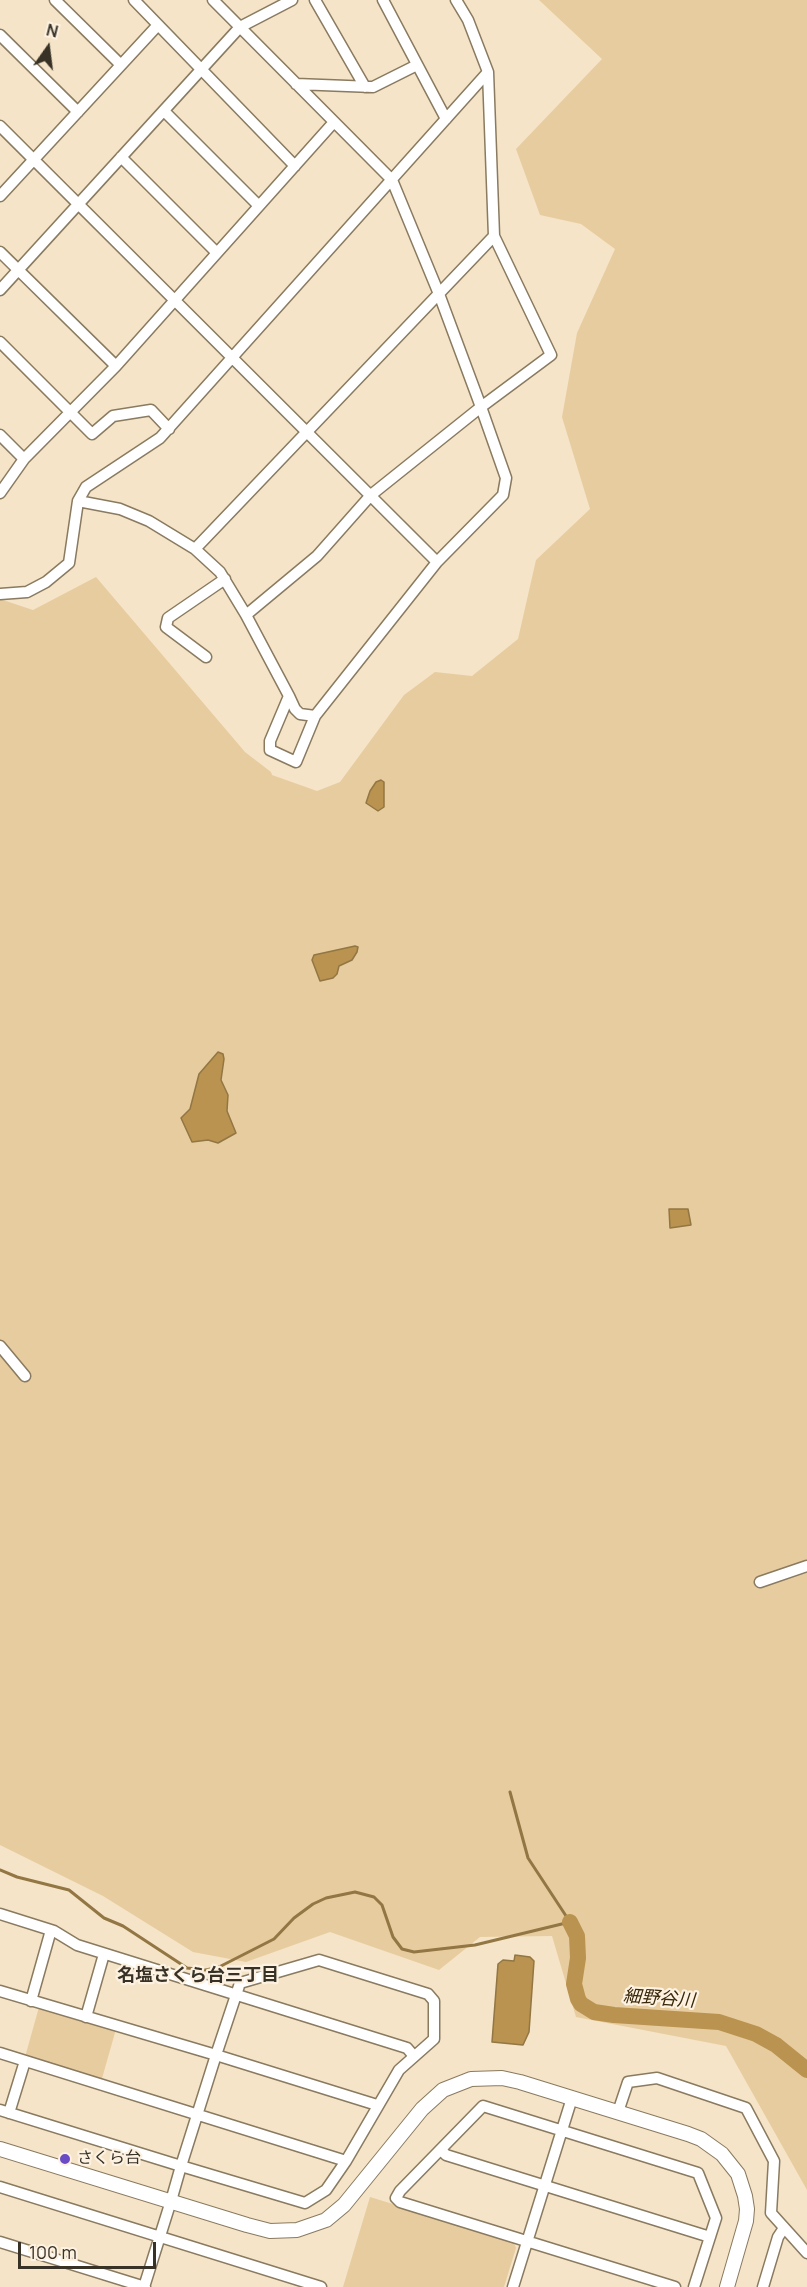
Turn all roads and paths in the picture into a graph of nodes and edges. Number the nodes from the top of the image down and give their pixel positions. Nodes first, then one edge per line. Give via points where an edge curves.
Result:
1 (55, 0) edge
2 (134, 0) edge
3 (213, 0) edge
4 (292, 0) edge
5 (315, 0) edge
6 (383, 0) edge
7 (456, 0) edge
8 (158, 25) junction
9 (240, 27) junction
10 (0, 35) edge
11 (121, 65) junction
12 (417, 65) junction
13 (201, 69) junction
14 (488, 72) junction
15 (296, 84) junction
16 (365, 87) junction
17 (164, 111) junction
18 (78, 112) junction
19 (446, 119) junction
20 (334, 122) junction
21 (0, 126) edge
22 (121, 157) junction
23 (34, 159) junction
24 (295, 165) junction
25 (392, 180) junction
26 (0, 196) edge
27 (78, 204) junction
28 (259, 206) junction
29 (494, 236) junction
30 (0, 252) edge
31 (217, 253) junction
32 (18, 270) junction
33 (0, 290) edge
34 (439, 294) junction
35 (175, 300) junction
36 (0, 342) edge
37 (232, 357) junction
38 (116, 366) junction
39 (481, 407) junction
40 (70, 412) junction
41 (168, 429) junction
42 (307, 432) junction
43 (0, 435) edge
44 (24, 459) junction
45 (0, 493) edge
46 (371, 495) junction
47 (78, 501) junction
48 (195, 549) junction
49 (437, 562) junction
50 (225, 579) junction
51 (0, 594) edge
52 (246, 615) junction
53 (206, 657) dead end
54 (289, 696) junction
55 (315, 716) junction
56 (0, 1346) edge
57 (25, 1376) dead end
58 (807, 1566) edge
59 (760, 1582) dead end
60 (0, 1914) edge
61 (51, 1929) junction
62 (104, 1954) junction
63 (0, 1991) edge
64 (235, 1994) junction
65 (31, 2001) junction
66 (86, 2017) junction
67 (0, 2053) edge
68 (216, 2055) junction
69 (413, 2055) junction
70 (25, 2061) junction
71 (572, 2098) junction
72 (377, 2105) junction
73 (4, 2112) edge
74 (618, 2112) junction
75 (197, 2115) junction
76 (561, 2130) junction
77 (0, 2149) edge
78 (441, 2150) junction
79 (346, 2161) junction
80 (182, 2166) junction
81 (544, 2186) junction
82 (0, 2187) edge
83 (171, 2201) junction
84 (784, 2228) junction
85 (160, 2237) junction
86 (710, 2237) junction
87 (0, 2241) edge
88 (527, 2241) junction
89 (807, 2253) edge
90 (144, 2287) edge
91 (321, 2287) edge
92 (513, 2287) edge
93 (675, 2287) edge
94 (694, 2287) edge
95 (727, 2287) edge
96 (763, 2287) edge

1 - 11 street
2 - 8 street
3 - 9 street
4 - 9 street
5 - 16 street
6 - 12 street
7 - 14 street
8 - 11 street
8 - 13 street
9 - 13 street
9 - 15 street
10 - 18 street
11 - 18 street
12 - 16 street via 373,87
12 - 19 street
13 - 17 street
13 - 24 street
14 - 19 street
14 - 29 street
15 - 16 street
15 - 20 street
17 - 22 street
17 - 28 street
18 - 23 street
19 - 25 street
20 - 24 street
20 - 25 street
21 - 23 street
22 - 27 street
22 - 31 street
23 - 26 street
23 - 27 street
24 - 28 street
25 - 34 street
25 - 37 street
27 - 32 street
27 - 35 street
28 - 31 street
29 - 34 street
29 - 39 street via 551,354
30 - 32 street
31 - 35 street
32 - 33 street
32 - 38 street
34 - 39 street
34 - 42 street
35 - 37 street
35 - 38 street
36 - 40 street
37 - 41 street
37 - 42 street
38 - 40 street
39 - 46 street
39 - 49 street via 506,478 503,495
40 - 41 street via 92,434 113,416 151,410
40 - 44 street
41 - 47 street via 86,486
42 - 46 street
42 - 48 street
43 - 44 street
44 - 45 street
46 - 49 street
46 - 52 street via 317,556
47 - 48 street via 120,509 149,521
47 - 51 street via 69,563 27,592
48 - 50 street
49 - 55 street
50 - 52 street
50 - 53 street via 168,618 166,627
52 - 54 street
54 - 55 street via 300,714
54 - 55 street via 270,750 296,762
56 - 57 street
58 - 59 street
60 - 61 street
61 - 62 street via 77,1945
61 - 65 street
62 - 64 street
62 - 66 street
63 - 65 street
64 - 68 street
64 - 69 street via 407,2048
64 - 69 street via 240,1983 319,1960 428,1994 434,2001 434,2039
65 - 66 street
66 - 68 street
67 - 70 street
68 - 72 street
68 - 75 street
69 - 72 street
70 - 73 street
70 - 75 street
71 - 74 street
71 - 76 street
71 - 83 street via 502,2078 485,2077 442,2090 426,2104 344,2205 326,2220 305,2228 270,2231
72 - 79 street
73 - 80 street
74 - 84 street via 628,2082 657,2078 746,2108 774,2161 771,2213
74 - 95 street via 701,2139 722,2154 738,2174 745,2196 746,2221
75 - 79 street
75 - 80 street
76 - 78 street via 483,2106
76 - 81 street
76 - 86 street via 698,2173 716,2218
77 - 83 street
78 - 81 street via 446,2155
78 - 88 street via 396,2198
79 - 80 street via 326,2190 305,2203
80 - 83 street
81 - 86 street
81 - 88 street
82 - 85 street
83 - 85 street
84 - 89 street
84 - 96 street
85 - 90 street
85 - 91 street
86 - 94 street
87 - 90 street
88 - 92 street
88 - 93 street

